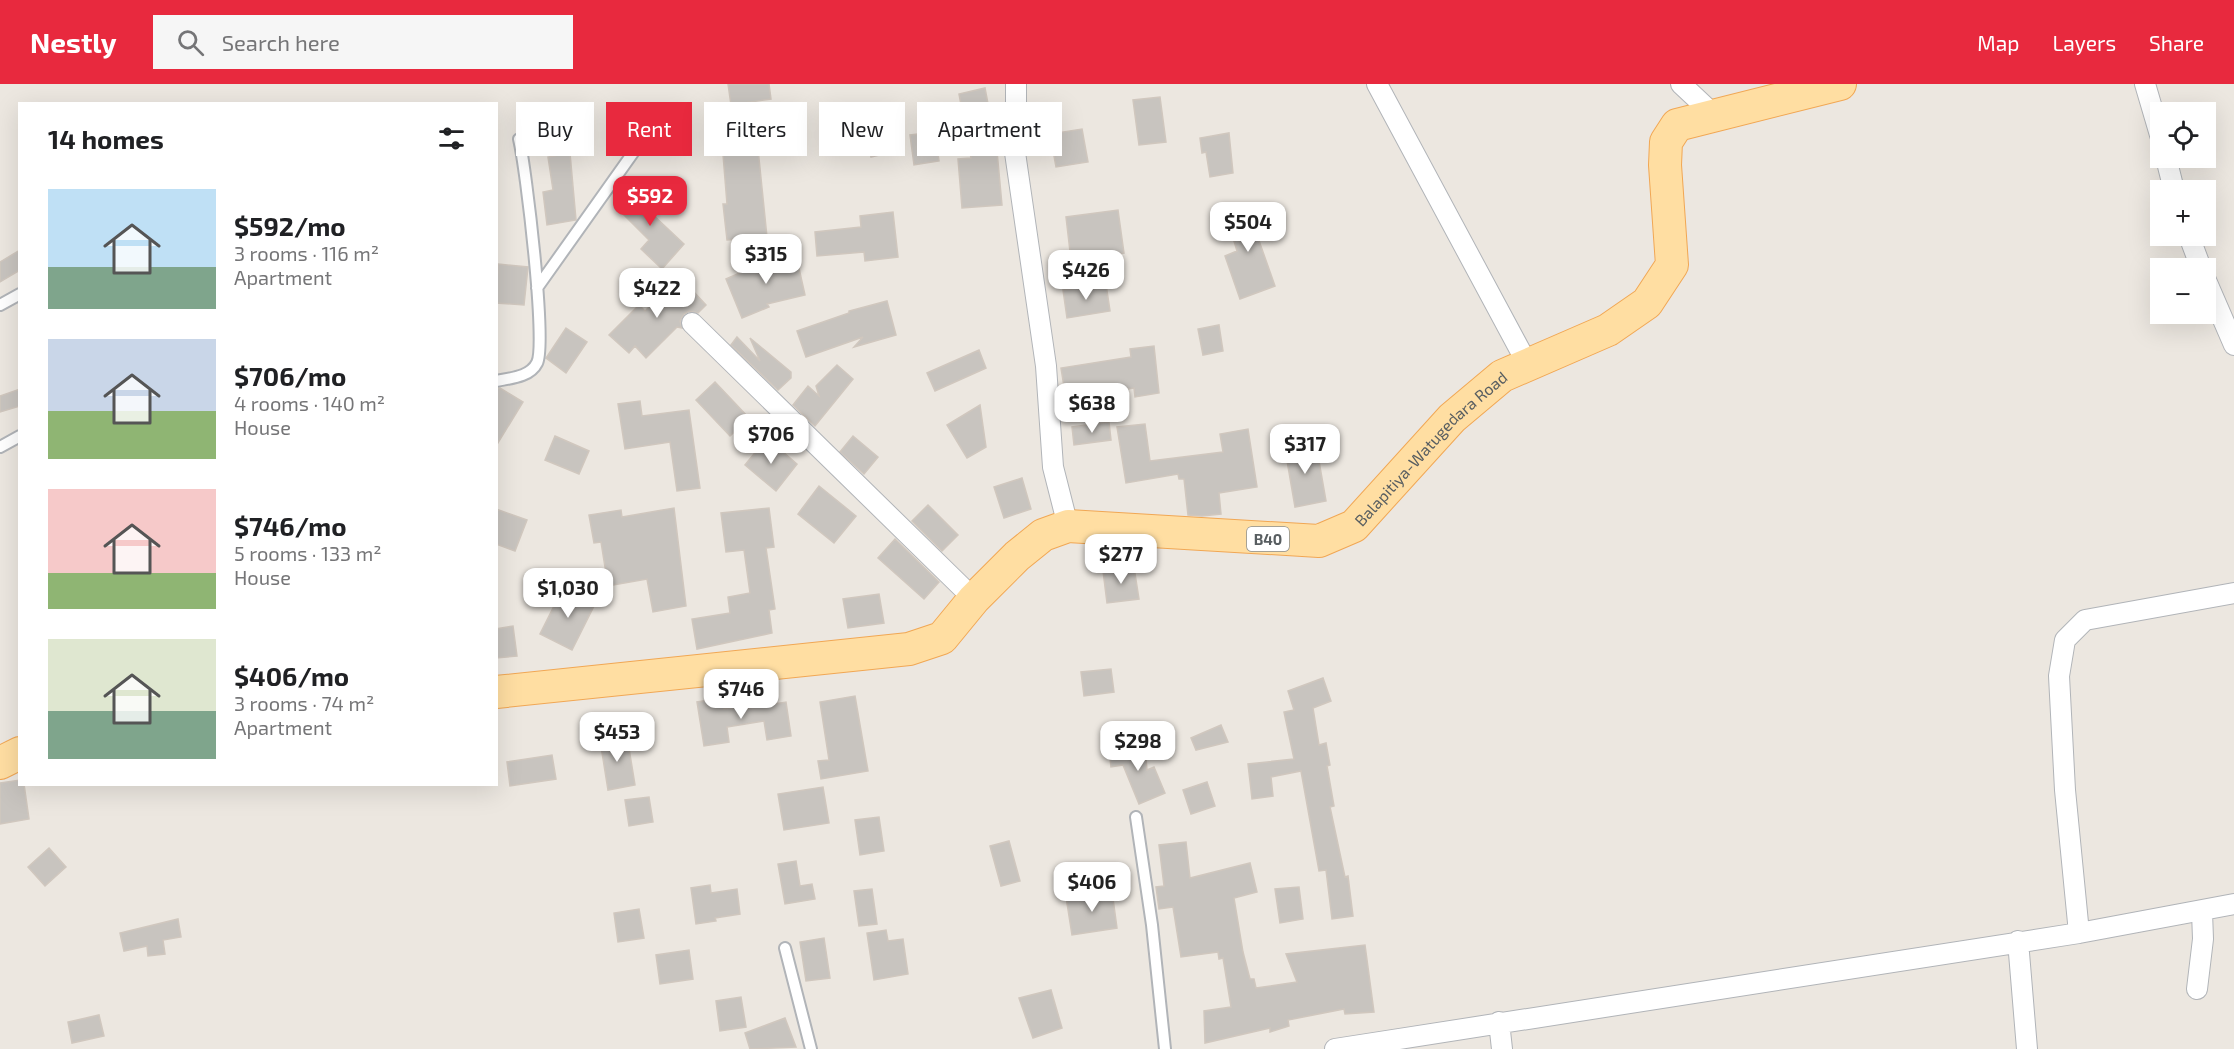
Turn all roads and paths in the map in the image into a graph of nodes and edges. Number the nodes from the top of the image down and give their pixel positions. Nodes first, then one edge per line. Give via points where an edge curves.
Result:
1 (1016, 84) edge
2 (1377, 84) edge
3 (1681, 84) edge
4 (1840, 84) edge
5 (2145, 84) edge
6 (2150, 102) edge
7 (1713, 114) junction
8 (521, 156) edge
9 (631, 156) edge
10 (537, 288) junction
11 (18, 295) edge
12 (2216, 303) edge
13 (0, 305) edge
14 (692, 323) dead end
15 (2234, 345) edge
16 (1528, 365) junction
17 (498, 381) edge
18 (18, 437) edge
19 (0, 447) edge
20 (1068, 526) junction
21 (2234, 593) edge
22 (974, 599) junction
23 (498, 692) edge
24 (18, 754) edge
25 (0, 763) edge
26 (1136, 818) dead end
27 (2234, 904) edge
28 (2202, 912) junction
29 (2079, 933) junction
30 (2018, 942) junction
31 (785, 948) dead end
32 (2197, 989) dead end
33 (1499, 1022) junction
34 (811, 1049) edge
35 (1165, 1049) edge
36 (1335, 1049) edge
37 (1502, 1049) edge
38 (2027, 1049) edge

1 - 20 street via 1012,132 1046,366 1053,467
2 - 16 street
3 - 7 street
4 - 7 main road, Balapitiya-Watugedara Road / B40
5 - 6 street
7 - 16 main road, Balapitiya-Watugedara Road / B40 via 1677,125 1666,142 1672,265 1647,303 1608,330
8 - 10 lane
9 - 10 lane
10 - 17 lane via 541,327 538,362 528,374
11 - 13 lane
12 - 15 street
14 - 22 street
16 - 20 main road, Balapitiya-Watugedara Road / B40 via 1502,376 1452,418 1354,526 1319,541
18 - 19 lane
20 - 22 main road, Balapitiya-Watugedara Road / B40 via 1042,535
21 - 29 street via 2085,620 2065,639 2059,676
22 - 23 main road, Balapitiya-Watugedara Road / B40 via 942,638 909,650
24 - 25 main road
26 - 35 lane
27 - 28 street
28 - 29 street
28 - 32 street
29 - 30 street
30 - 33 street
30 - 38 street
31 - 34 lane
33 - 36 street
33 - 37 street

